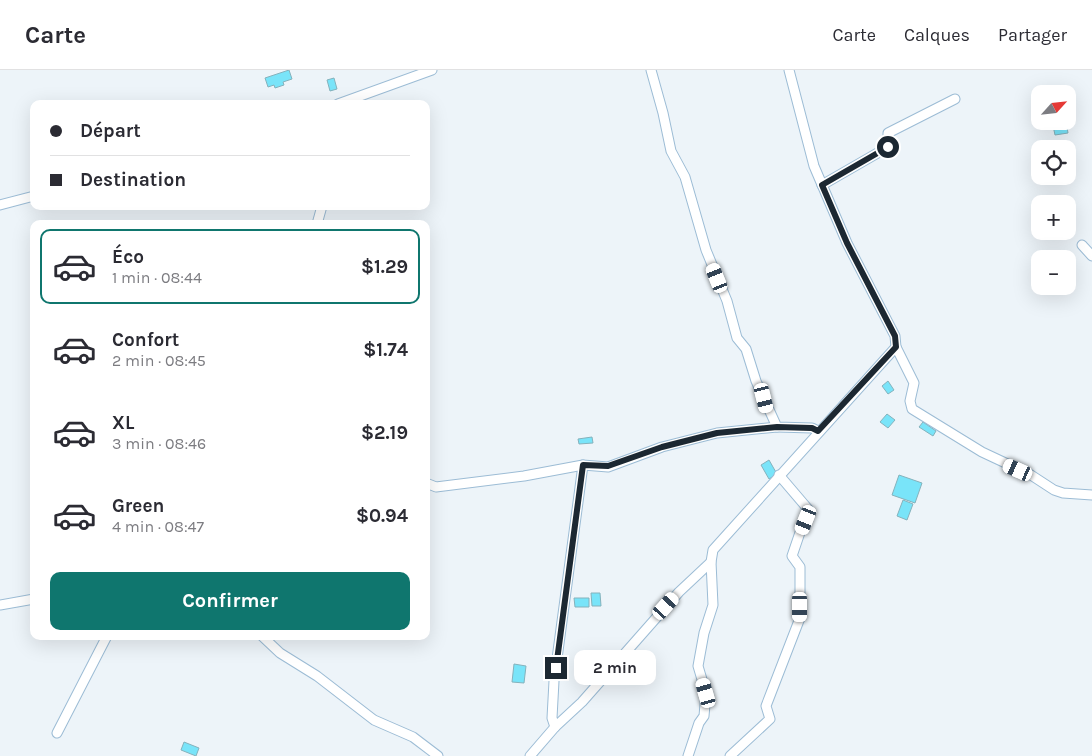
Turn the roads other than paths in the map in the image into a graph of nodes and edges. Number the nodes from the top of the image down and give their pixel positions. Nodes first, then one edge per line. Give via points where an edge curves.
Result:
1 (432, 70) edge
2 (651, 70) edge
3 (789, 70) edge
4 (955, 99) dead end
5 (349, 100) edge
6 (822, 185) junction
7 (30, 197) edge
8 (0, 205) edge
9 (1082, 245) dead end
10 (1092, 256) edge
11 (896, 347) junction
12 (777, 427) junction
13 (818, 431) junction
14 (583, 465) junction
15 (779, 476) junction
16 (430, 485) edge
17 (1092, 495) edge
18 (711, 562) junction
19 (30, 600) edge
20 (0, 605) edge
21 (105, 640) edge
22 (266, 640) edge
23 (555, 727) junction
24 (57, 733) dead end
25 (438, 756) edge
26 (530, 756) edge
27 (688, 756) edge
28 (730, 756) edge

1 - 5 street
2 - 12 street via 671,151 685,178 706,250 738,338 746,349 756,381
3 - 6 street
4 - 6 street via 888,133 888,147
6 - 11 street via 847,243 895,336
7 - 8 street
9 - 10 street
11 - 13 street
11 - 17 street via 914,383 910,401 912,409 982,452 1031,475 1054,490
12 - 13 street
12 - 14 street via 717,433 662,447 608,466
13 - 15 street
14 - 16 street via 524,476 436,487
14 - 23 street via 554,681 552,718
15 - 18 street via 713,550
15 - 28 street via 808,509 792,556 800,567 800,618 766,706 770,719
18 - 23 street via 679,592 582,702
18 - 27 street via 713,605 698,666 706,693 704,716
19 - 20 street
21 - 24 street
22 - 25 street via 374,720 413,737
23 - 26 street

